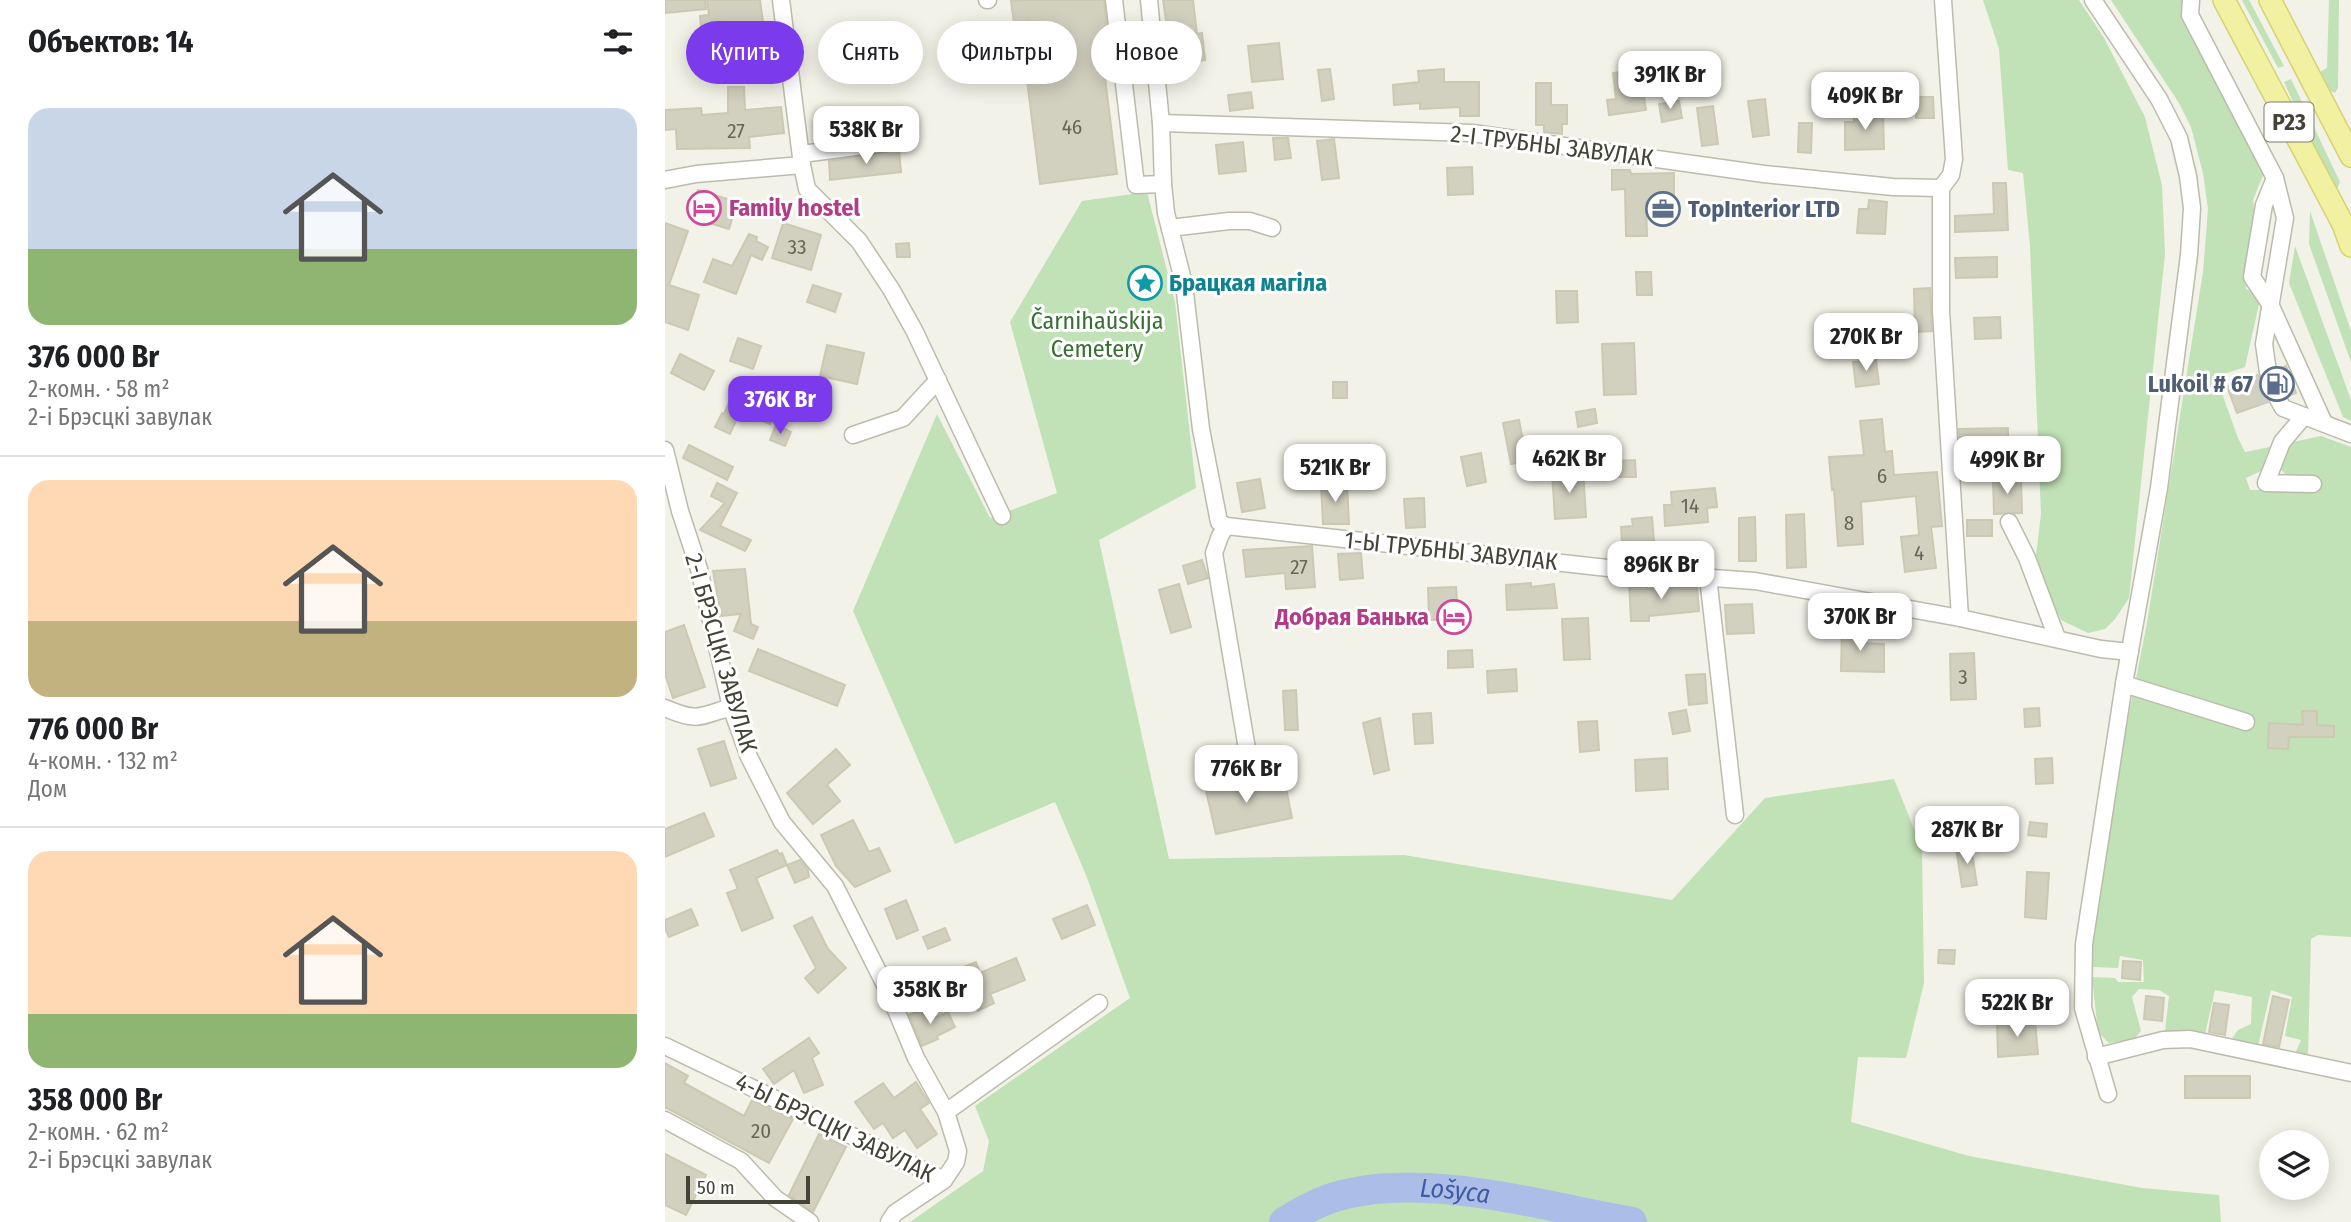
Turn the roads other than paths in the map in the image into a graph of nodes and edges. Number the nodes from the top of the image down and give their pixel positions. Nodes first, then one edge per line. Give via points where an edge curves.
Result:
1 (781, 0) edge
2 (1114, 0) edge
3 (1149, 0) edge
4 (1943, 0) edge
5 (2093, 0) edge
6 (2191, 0) edge
7 (2224, 0) edge
8 (2270, 0) edge
9 (1161, 123) junction
10 (886, 143) dead end
11 (2351, 156) edge
12 (802, 159) junction
13 (2275, 178) junction
14 (665, 180) edge
15 (1163, 184) junction
16 (1941, 188) junction
17 (1170, 228) junction
18 (1272, 228) dead end
19 (2351, 246) edge
20 (2270, 304) junction
21 (2267, 372) tunnel mouth
22 (938, 380) junction
23 (2305, 416) junction
24 (2324, 423) junction
25 (2351, 434) edge
26 (853, 435) dead end
27 (665, 450) edge
28 (2313, 484) dead end
29 (1002, 516) dead end
30 (2009, 522) dead end
31 (1226, 526) junction
32 (1708, 577) junction
33 (1960, 618) junction
34 (2057, 638) junction
35 (2130, 652) junction
36 (2124, 684) junction
37 (731, 707) junction
38 (665, 708) edge
39 (2246, 722) dead end
40 (1247, 749) dead end
41 (1735, 815) dead end
42 (1099, 1003) dead end
43 (665, 1046) edge
44 (2096, 1057) junction
45 (2351, 1073) edge
46 (2108, 1094) dead end
47 (946, 1112) junction
48 (665, 1120) edge
49 (944, 1180) junction
50 (810, 1222) edge
51 (889, 1222) edge

1 - 12 street
2 - 15 street via 1136,186
3 - 9 street
4 - 16 street via 1954,159 1951,175
5 - 35 street via 2159,99 2179,138 2192,208 2159,488
6 - 13 street via 2190,15
7 - 19 main road, Р23
8 - 11 main road, Р23
9 - 15 street
9 - 16 street, 2-І ТРУБНЫ ЗАВУЛАК via 1472,133 1763,174
10 - 12 street
12 - 14 street
12 - 22 street via 807,188 859,241 891,289
13 - 20 street via 2285,218
13 - 20 street via 2264,205 2252,277
15 - 17 street
16 - 33 street via 1941,311
17 - 18 street via 1229,221
17 - 31 street via 1184,284 1210,480 1219,522
20 - 21 street via 2264,344
20 - 24 street
22 - 26 street via 903,418
22 - 29 street
23 - 23 street via 2276,410 2277,399 2293,406
23 - 24 street
23 - 28 street via 2282,442 2266,483
24 - 25 street
27 - 37 street, 2-І БРЭСЦКІ ЗАВУЛАК
30 - 34 street
31 - 32 street, 1-Ы ТРУБНЫ ЗАВУЛАК
31 - 40 street via 1214,553
32 - 33 street, 1-Ы ТРУБНЫ ЗАВУЛАК via 1755,581
32 - 41 street
33 - 34 street, 1-Ы ТРУБНЫ ЗАВУЛАК
34 - 35 street, 1-Ы ТРУБНЫ ЗАВУЛАК
35 - 36 street
36 - 39 street
36 - 44 street via 2084,944 2083,1008
37 - 38 street via 703,717 687,717
37 - 47 street, 2-І БРЭСЦКІ ЗАВУЛАК via 749,757 782,822 835,886
42 - 47 street
43 - 49 street, 4-Ы БРЭСЦКІ ЗАВУЛАК
44 - 45 street via 2163,1040 2190,1039
44 - 46 street
47 - 49 street, 2-І БРЭСЦКІ ЗАВУЛАК via 958,1151
48 - 50 street via 741,1161 775,1198
49 - 51 street, 4-Ы БРЭСЦКІ ЗАВУЛАК via 895,1213

